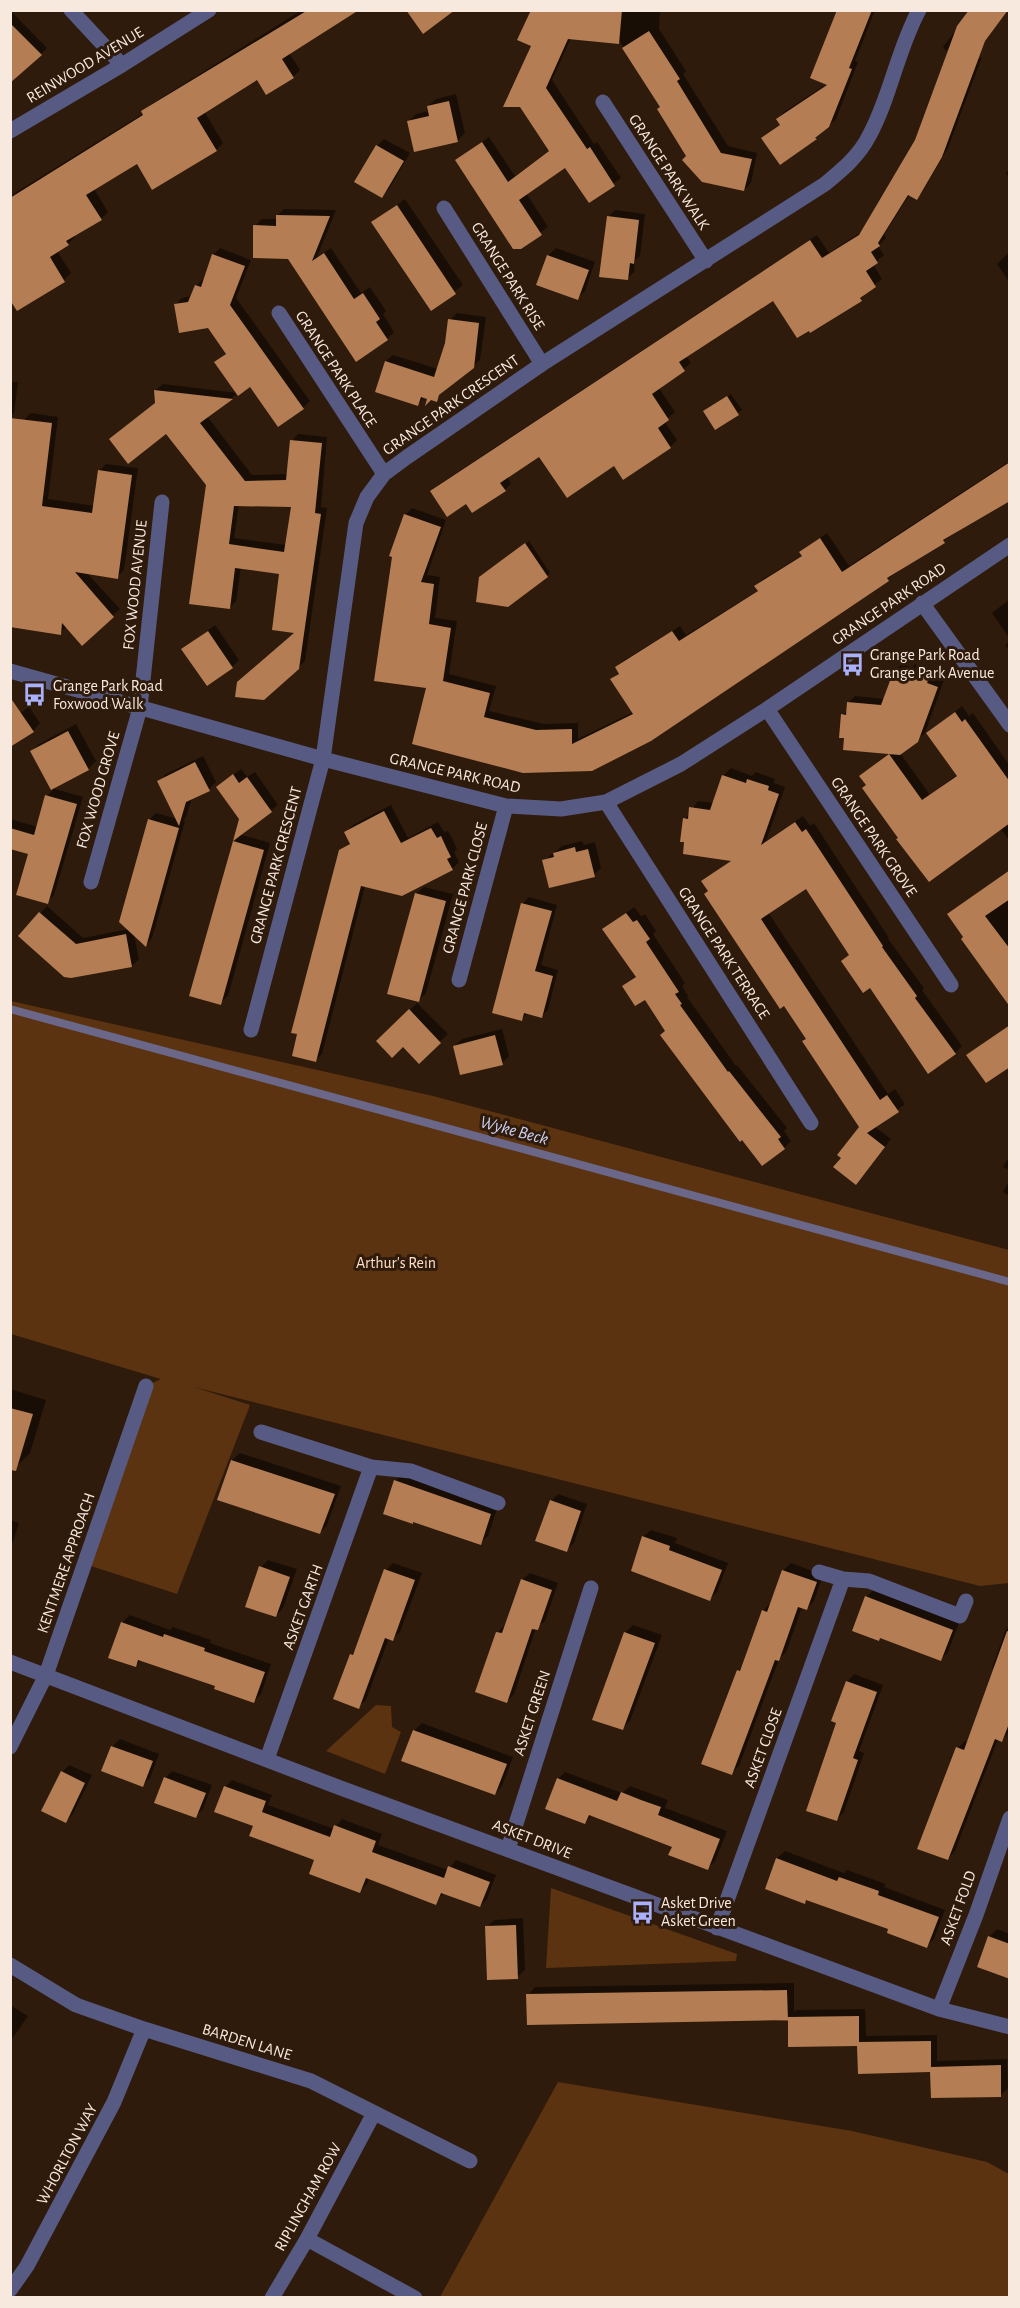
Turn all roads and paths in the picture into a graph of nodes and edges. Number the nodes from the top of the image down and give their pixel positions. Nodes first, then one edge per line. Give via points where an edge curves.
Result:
1 (71, 10) edge
2 (209, 10) edge
3 (919, 10) edge
4 (122, 65) junction
5 (603, 102) dead end
6 (10, 131) edge
7 (444, 208) dead end
8 (706, 261) junction
9 (279, 313) dead end
10 (542, 364) junction
11 (384, 474) junction
12 (162, 502) dead end
13 (1010, 545) edge
14 (922, 603) junction
15 (10, 671) edge
16 (140, 708) junction
17 (767, 709) junction
18 (1010, 725) edge
19 (323, 759) junction
20 (606, 802) junction
21 (506, 806) junction
22 (91, 882) dead end
23 (459, 980) dead end
24 (951, 985) dead end
25 (250, 1030) dead end
26 (811, 1123) dead end
27 (146, 1386) dead end
28 (261, 1432) dead end
29 (371, 1467) junction
30 (498, 1503) dead end
31 (819, 1572) dead end
32 (843, 1579) junction
33 (591, 1588) dead end
34 (966, 1601) dead end
35 (10, 1662) edge
36 (46, 1675) junction
37 (10, 1747) edge
38 (267, 1759) junction
39 (1010, 1818) edge
40 (508, 1849) junction
41 (717, 1928) junction
42 (10, 1965) edge
43 (939, 2009) junction
44 (1010, 2027) edge
45 (144, 2029) junction
46 (374, 2113) junction
47 (470, 2161) dead end
48 (307, 2239) junction
49 (10, 2290) edge
50 (272, 2298) edge
51 (415, 2298) edge

1 - 4 street
2 - 4 street, REINWOOD AVENUE
3 - 8 street, GRANGE PARK CRESCENT via 869,137 850,163 825,184
4 - 6 street, REINWOOD AVENUE
5 - 8 street, GRANGE PARK WALK
7 - 10 street, GRANGE PARK RISE
8 - 10 street, GRANGE PARK CRESCENT
9 - 11 street, GRANGE PARK PLACE
10 - 11 street, GRANGE PARK CRESCENT
11 - 19 street, GRANGE PARK CRESCENT via 367,497 356,523
12 - 16 street, FOX WOOD AVENUE
13 - 14 street, GRANGE PARK ROAD
14 - 17 street, GRANGE PARK ROAD
14 - 18 street
15 - 16 street, GRANGE PARK ROAD
16 - 19 street, GRANGE PARK ROAD
16 - 22 street, FOX WOOD GROVE
17 - 20 street, GRANGE PARK ROAD via 681,764
17 - 24 street, GRANGE PARK GROVE
19 - 21 street, GRANGE PARK ROAD
19 - 25 street, GRANGE PARK CRESCENT
20 - 21 street, GRANGE PARK ROAD via 561,809
20 - 26 street, GRANGE PARK TERRACE
21 - 23 street, GRANGE PARK CLOSE
27 - 36 street, KENTMERE APPROACH
28 - 29 street
29 - 30 street via 411,1471
29 - 38 street, ASKET GARTH
31 - 32 street
32 - 34 street via 868,1581 960,1616
32 - 41 street, ASKET CLOSE
33 - 40 street, ASKET GREEN
35 - 36 street, ASKET DRIVE
36 - 37 street, KENTMERE APPROACH
36 - 38 street, ASKET DRIVE
38 - 40 street, ASKET DRIVE
39 - 43 street, ASKET FOLD
40 - 41 street, ASKET DRIVE
41 - 43 street, ASKET DRIVE
42 - 45 street, BARDEN LANE via 76,2005
43 - 44 street, ASKET DRIVE
45 - 46 street, BARDEN LANE via 311,2080
45 - 49 street, WHORLTON WAY via 114,2103 27,2266
46 - 47 street, BARDEN LANE
46 - 48 street, RIPLINGHAM ROW
48 - 50 street, RIPLINGHAM ROW
48 - 51 street

